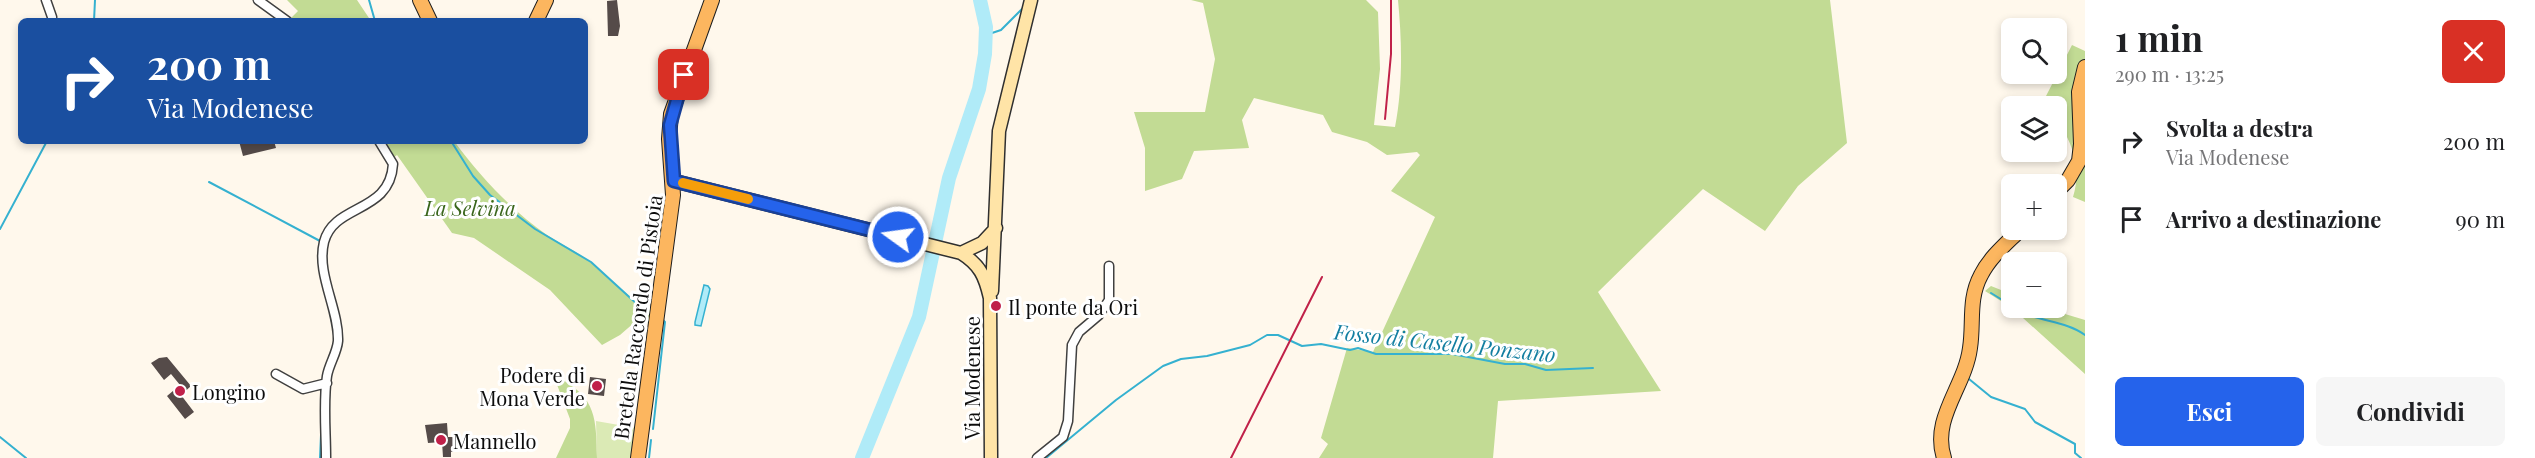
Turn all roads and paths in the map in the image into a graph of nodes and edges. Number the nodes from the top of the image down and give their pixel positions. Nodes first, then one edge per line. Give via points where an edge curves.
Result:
1 (46, 0) edge
2 (258, 0) edge
3 (420, 0) edge
4 (546, 0) edge
5 (712, 0) edge
6 (1031, 0) edge
7 (52, 16) dead end
8 (283, 18) edge
9 (429, 18) edge
10 (537, 18) edge
11 (2085, 67) edge
12 (381, 144) edge
13 (674, 181) junction
14 (2067, 181) edge
15 (996, 228) junction
16 (2010, 240) edge
17 (956, 252) junction
18 (1110, 266) dead end
19 (990, 298) junction
20 (276, 374) dead end
21 (327, 383) junction
22 (326, 458) edge
23 (638, 458) edge
24 (991, 458) edge
25 (1037, 458) edge
26 (1944, 458) edge

1 - 7 street
2 - 8 street
3 - 9 main road
4 - 10 main road
5 - 13 main road via 671,114 669,139
6 - 15 street via 999,131
11 - 14 main road via 2079,92 2079,161
12 - 21 street via 393,164 386,190 334,226 324,243 323,260 338,338
13 - 17 street
13 - 23 main road, Bretella Raccordo di Pistoia
15 - 17 street via 982,243
15 - 19 street
16 - 26 main road via 1990,261 1974,290 1966,368 1941,427 1939,443
17 - 19 street via 982,270
18 - 25 street via 1109,300 1072,345 1068,421 1063,437
19 - 24 street, Via Modenese
20 - 21 street via 303,389
21 - 22 street

